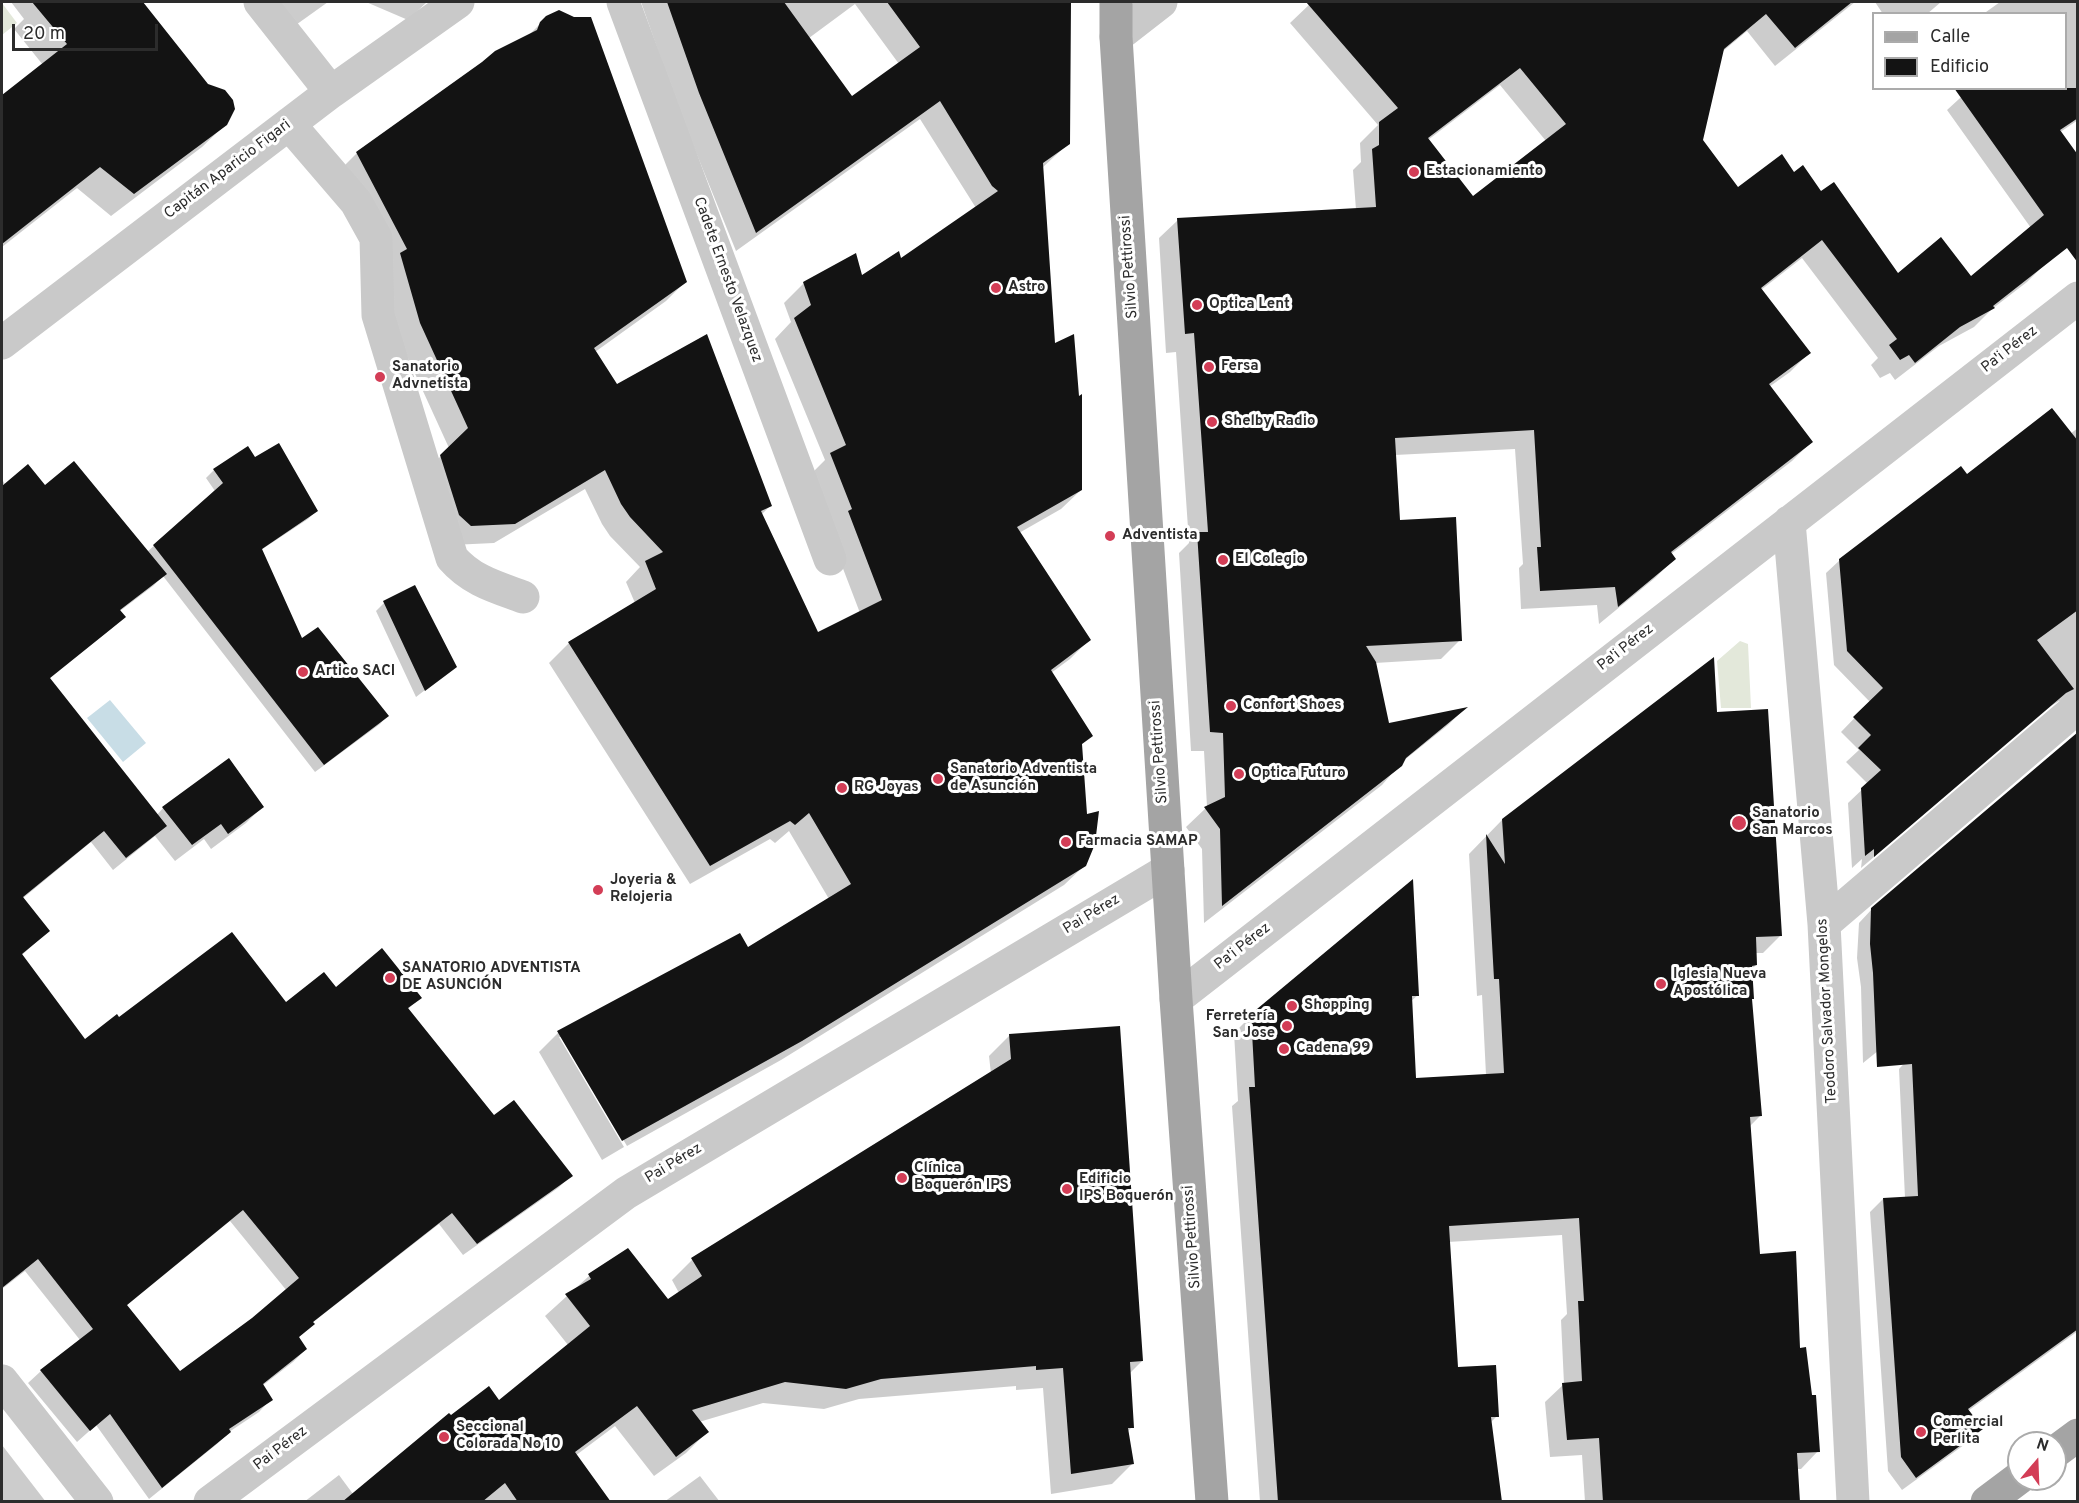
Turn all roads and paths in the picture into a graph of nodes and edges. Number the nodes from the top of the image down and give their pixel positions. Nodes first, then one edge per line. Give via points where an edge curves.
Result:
1 (260, 2) edge
2 (458, 2) edge
3 (623, 2) edge
4 (1116, 2) edge
5 (1161, 2) edge
6 (1116, 37) junction
7 (331, 92) junction
8 (289, 124) junction
9 (2078, 298) edge
10 (2, 343) edge
11 (1789, 522) junction
12 (830, 560) dead end
13 (523, 597) dead end
14 (2078, 707) edge
15 (1168, 870) junction
16 (1824, 924) junction
17 (1176, 999) junction
18 (2, 1381) edge
19 (2007, 1487) edge
20 (97, 1502) edge
21 (210, 1502) edge
22 (1212, 1502) edge
23 (1853, 1502) edge
24 (1987, 1502) edge

1 - 7 street
2 - 7 street, Capitán Aparicio Figari
3 - 12 street, Cadete Ernesto Velazquez
4 - 6 main road, Silvio Pettirossi
5 - 6 street
6 - 15 main road, Silvio Pettirossi
7 - 8 street, Capitán Aparicio Figari
8 - 10 street, Capitán Aparicio Figari
8 - 13 street via 356,202 376,238 378,315 452,558 474,579
9 - 11 street, Pa'i Pérez
11 - 16 street, Teodoro Salvador Mongelos
11 - 17 street, Pa'i Pérez
14 - 16 street
15 - 17 main road, Silvio Pettirossi
15 - 21 street, Pai Pérez via 626,1193
16 - 23 street, Teodoro Salvador Mongelos
17 - 22 main road, Silvio Pettirossi
18 - 20 street
19 - 24 main road

